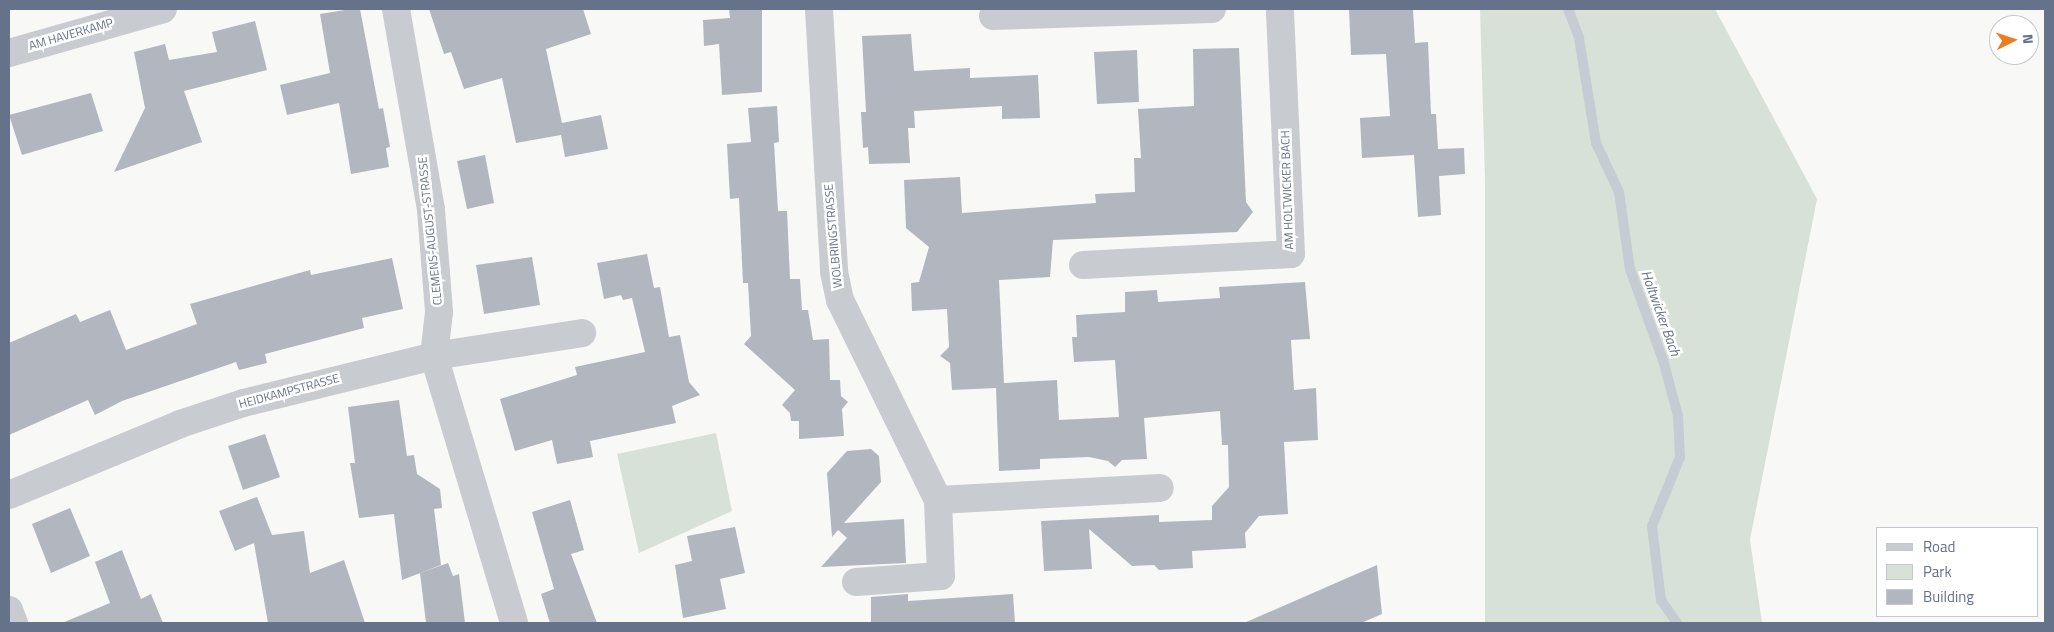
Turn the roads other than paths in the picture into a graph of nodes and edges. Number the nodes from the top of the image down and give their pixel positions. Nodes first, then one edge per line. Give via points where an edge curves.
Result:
1 (163, 9) edge
2 (396, 9) edge
3 (819, 9) edge
4 (1212, 9) edge
5 (1280, 9) edge
6 (992, 16) dead end
7 (78, 20) edge
8 (9, 52) edge
9 (1083, 265) dead end
10 (582, 333) dead end
11 (434, 356) junction
12 (1160, 488) dead end
13 (9, 496) edge
14 (938, 500) junction
15 (856, 582) dead end
16 (9, 610) edge
17 (14, 623) edge
18 (514, 623) edge

1 - 7 street, AM HAVERKAMP
2 - 11 street, CLEMENS-AUGUST-STRASSE via 430,210 439,312
3 - 14 street, WOLBRINGSTRASSE via 834,272 840,300
4 - 6 street
5 - 9 street, AM HOLTWICKER BACH via 1291,254
7 - 8 street, AM HAVERKAMP
10 - 11 street, HEIDKAMPSTRASSE
11 - 13 street, HEIDKAMPSTRASSE via 234,406 90,460
11 - 18 street, CLEMENS-AUGUST-STRASSE
12 - 14 street
14 - 15 street, WOLBRINGSTRASSE via 941,576
16 - 17 street

